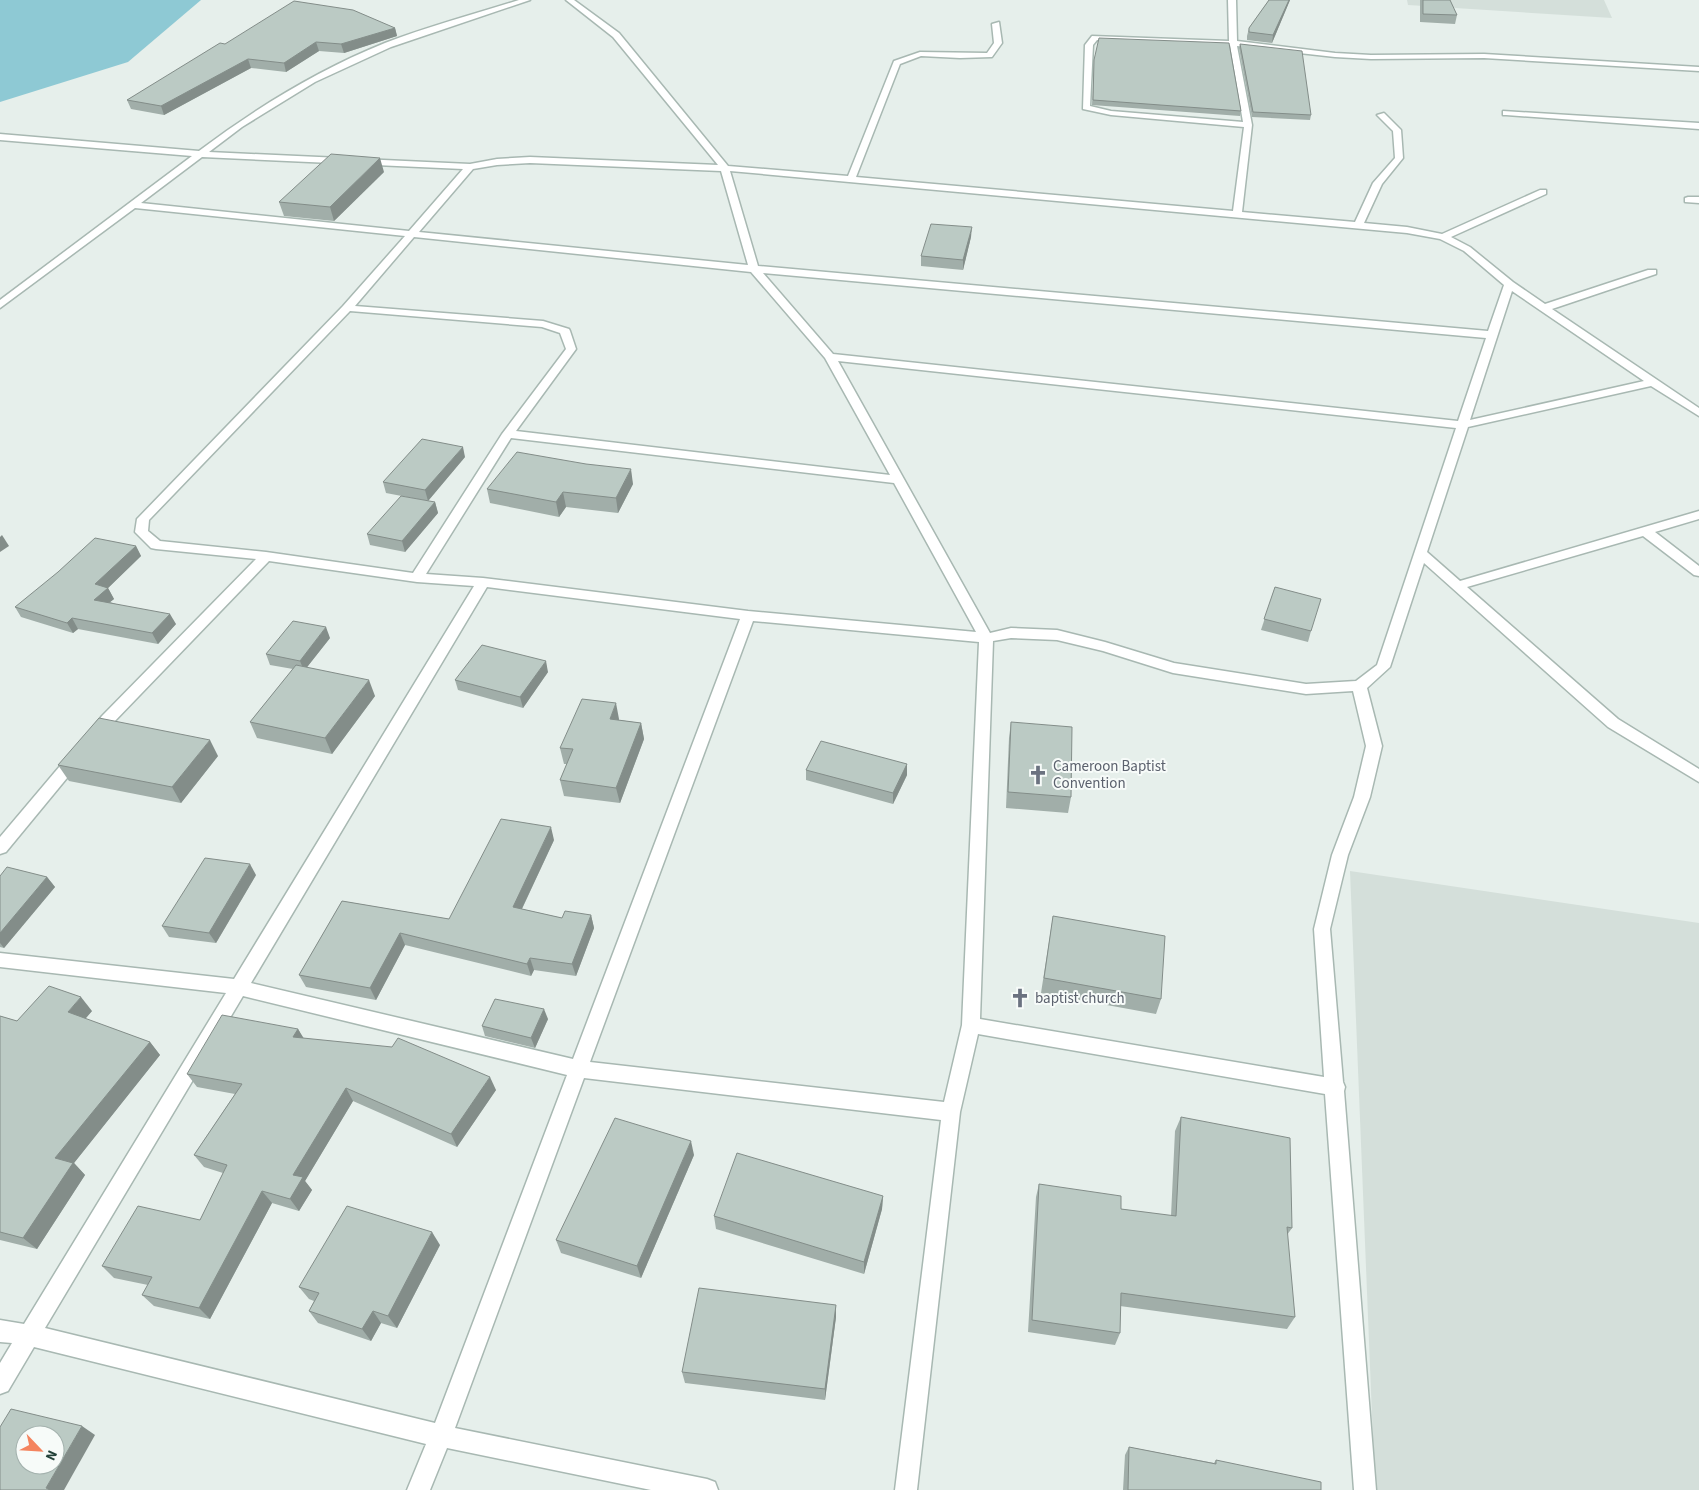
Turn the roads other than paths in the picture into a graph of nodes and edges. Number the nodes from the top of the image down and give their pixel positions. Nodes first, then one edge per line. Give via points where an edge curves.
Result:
1 (526, 0) edge
2 (570, 0) edge
3 (1232, 0) edge
4 (996, 24) dead end
5 (1233, 43) junction
6 (1699, 69) edge
7 (1506, 113) dead end
8 (1381, 115) dead end
9 (1248, 125) junction
10 (1699, 126) edge
11 (0, 137) edge
12 (201, 154) junction
13 (470, 167) junction
14 (726, 168) junction
15 (851, 179) junction
16 (1543, 192) dead end
17 (1688, 200) dead end
18 (1699, 200) edge
19 (133, 205) junction
20 (1237, 215) junction
21 (1358, 226) junction
22 (412, 234) junction
23 (1443, 237) junction
24 (754, 269) junction
25 (1652, 272) dead end
26 (1509, 284) junction
27 (0, 305) edge
28 (347, 308) junction
29 (1544, 308) junction
30 (1492, 335) junction
31 (830, 357) junction
32 (1653, 382) junction
33 (1699, 413) edge
34 (1463, 425) junction
35 (508, 434) junction
36 (898, 480) junction
37 (1699, 515) edge
38 (1646, 531) junction
39 (1420, 554) junction
40 (266, 556) junction
41 (1699, 572) edge
42 (417, 578) junction
43 (483, 582) junction
44 (1457, 586) junction
45 (748, 616) junction
46 (986, 638) junction
47 (1359, 686) junction
48 (1699, 776) edge
49 (0, 848) edge
50 (0, 960) edge
51 (238, 987) junction
52 (972, 1025) junction
53 (578, 1069) junction
54 (1336, 1087) junction
55 (951, 1112) junction
56 (0, 1331) edge
57 (28, 1335) junction
58 (0, 1383) edge
59 (440, 1436) junction
60 (418, 1490) edge
61 (707, 1490) edge
62 (906, 1490) edge
63 (1366, 1490) edge

1 - 12 street via 388,45 312,80
2 - 14 street via 616,35
3 - 5 street
4 - 15 street via 998,43 989,55 920,54 897,62
5 - 6 street via 1353,56 1484,56
5 - 9 street
5 - 9 street via 1096,38 1089,45 1086,107 1110,113
7 - 10 street
8 - 21 street via 1397,130 1399,158 1378,183
9 - 20 street
11 - 12 street
12 - 13 street
12 - 19 street
13 - 14 street via 530,160
13 - 22 street
14 - 15 street
14 - 24 street
15 - 20 street
16 - 23 street
17 - 18 street
19 - 22 street
19 - 27 street
20 - 21 street
21 - 23 street
22 - 24 street
22 - 28 street
23 - 26 street via 1467,249
24 - 30 street
24 - 31 street
25 - 29 street
26 - 29 street
26 - 30 street
28 - 35 street via 543,324 564,331 572,349
28 - 40 street via 144,519 140,532 156,545
29 - 32 street
30 - 34 street
31 - 34 street
31 - 36 street
32 - 33 street
32 - 34 street
34 - 39 street
35 - 36 street
35 - 42 street
36 - 46 street
37 - 38 street
38 - 41 street
38 - 44 street
39 - 44 street
39 - 47 street via 1383,668
40 - 42 street
40 - 49 street via 107,720
42 - 43 street
43 - 45 street
43 - 51 street
44 - 48 street via 1613,723
45 - 46 street
45 - 53 street
46 - 47 street via 1011,633 1057,635 1172,668 1306,689
46 - 52 street
47 - 54 street via 1374,746 1362,797 1340,855 1322,929
50 - 51 street
51 - 53 street
51 - 57 street
52 - 54 street
52 - 55 street
53 - 55 street
53 - 59 street
54 - 63 street
55 - 62 street
56 - 57 street
57 - 58 street
57 - 59 street
59 - 60 street
59 - 61 street

